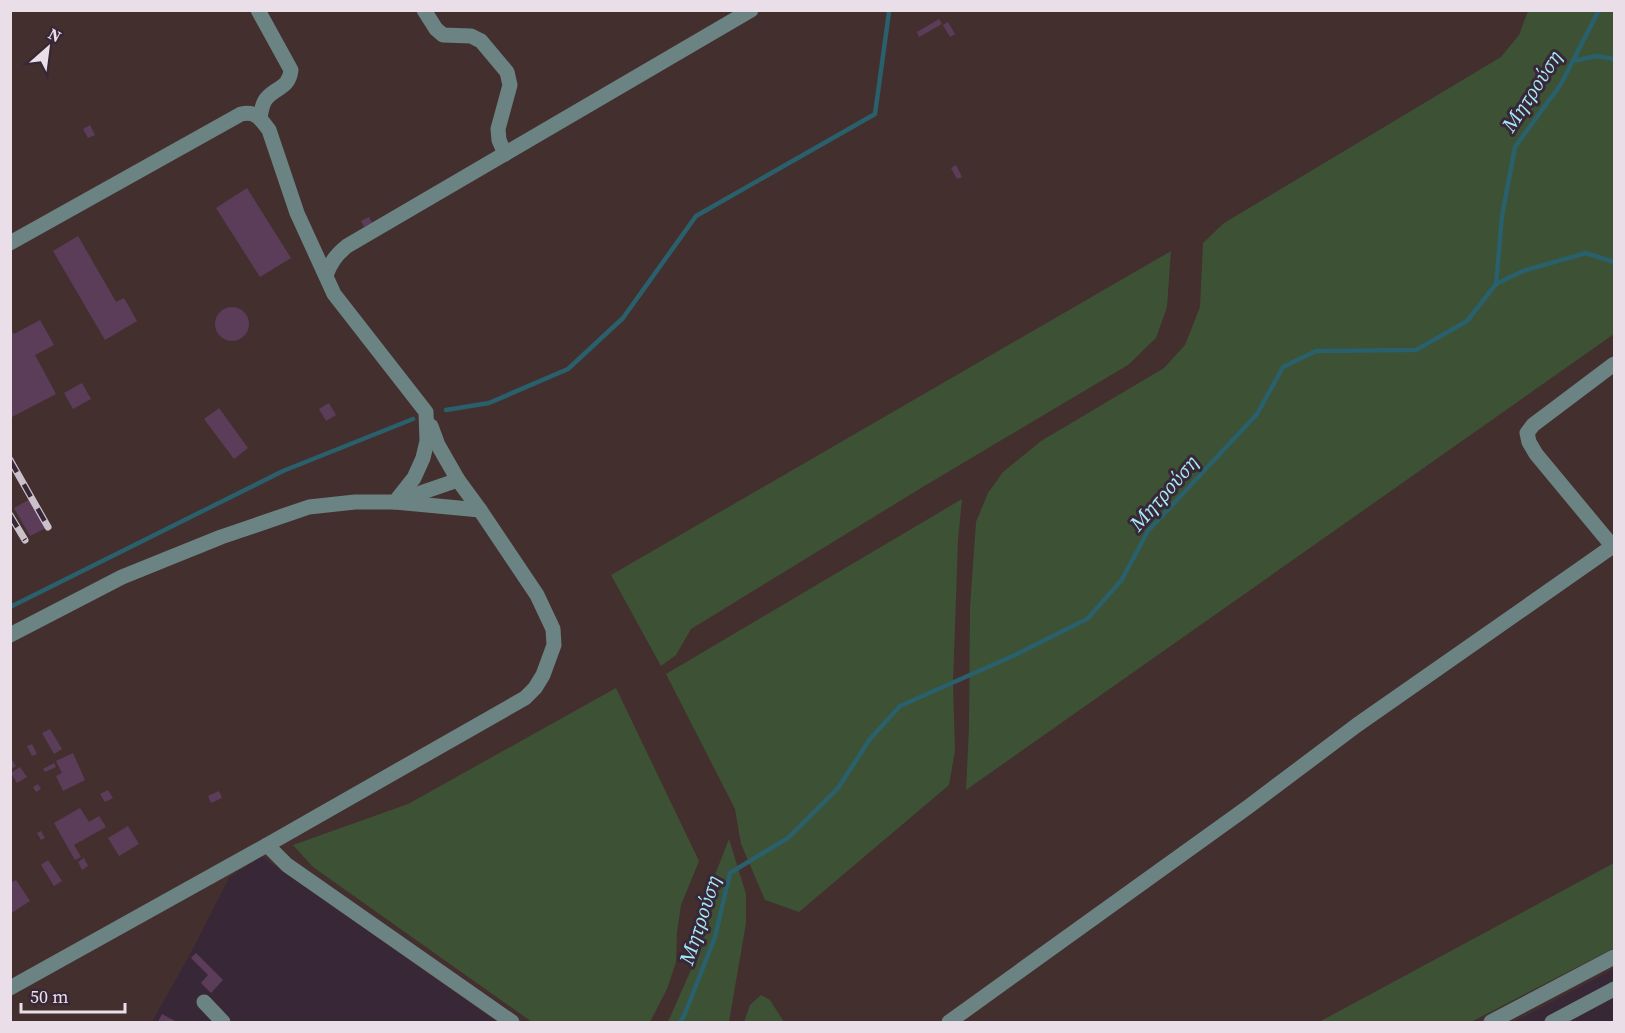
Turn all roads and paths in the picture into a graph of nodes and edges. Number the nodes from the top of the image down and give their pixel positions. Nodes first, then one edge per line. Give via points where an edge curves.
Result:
1 (258, 10) edge
2 (424, 10) edge
3 (751, 10) edge
4 (260, 118) junction
5 (505, 154) junction
6 (10, 243) edge
7 (326, 275) junction
8 (1614, 364) edge
9 (426, 412) junction
10 (458, 480) junction
11 (395, 502) junction
12 (480, 510) junction
13 (1614, 547) edge
14 (10, 635) edge
15 (267, 845) junction
16 (1614, 957) edge
17 (10, 988) edge
18 (1614, 989) edge
19 (204, 1002) dead end
20 (223, 1023) edge
21 (512, 1023) edge
22 (949, 1023) edge
23 (1491, 1023) edge
24 (1552, 1023) edge

1 - 4 street via 291,70 290,79 266,98
2 - 5 street via 443,35 471,36 481,41 507,72 510,85 498,129
3 - 5 street
4 - 6 street via 250,112 241,114
4 - 7 street via 269,130 297,213
5 - 7 street via 347,246 336,255
7 - 9 street via 334,294
8 - 13 street via 1527,433 1536,454
9 - 10 street via 438,445
9 - 11 street via 423,458 414,478
10 - 11 street
10 - 12 street
11 - 12 street
11 - 14 street via 309,507 221,537 122,576
12 - 15 street via 537,595 553,629 554,645 539,682 525,698
13 - 22 street via 1357,725
15 - 17 street
15 - 21 street via 287,865
16 - 23 street
18 - 24 street
19 - 20 street

